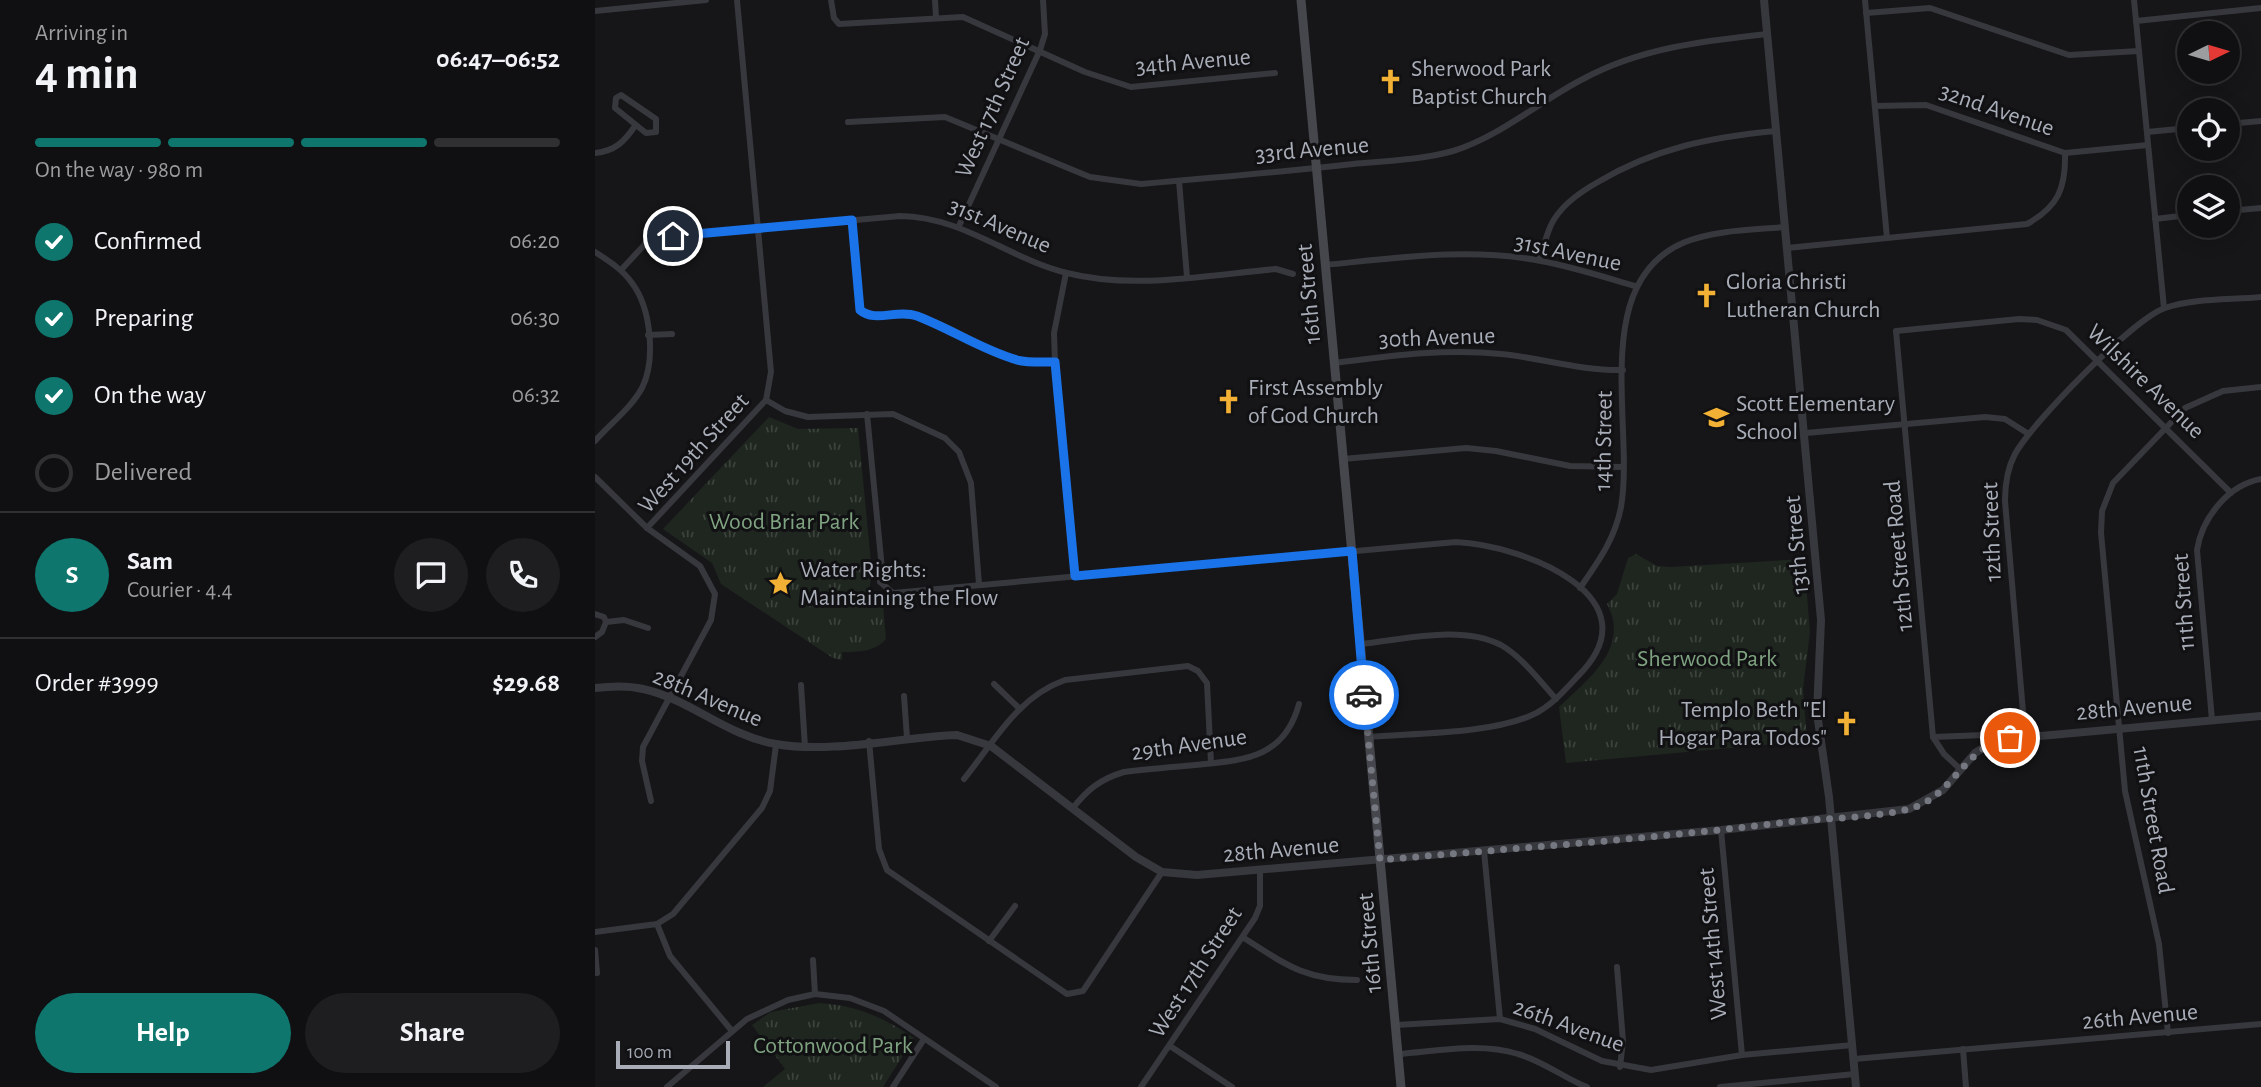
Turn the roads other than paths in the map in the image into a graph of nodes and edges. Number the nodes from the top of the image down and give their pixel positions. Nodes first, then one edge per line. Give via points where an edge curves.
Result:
1 (706, 0) edge
2 (737, 0) edge
3 (831, 0) edge
4 (935, 0) edge
5 (1043, 0) edge
6 (1301, 0) edge
7 (1764, 0) edge
8 (1865, 0) edge
9 (2134, 0) edge
10 (2261, 8) edge
11 (595, 10) edge
12 (1867, 13) junction
13 (936, 17) junction
14 (2136, 20) junction
15 (1767, 34) junction
16 (1040, 50) junction
17 (2139, 51) junction
18 (1275, 74) dead end
19 (1875, 106) junction
20 (2261, 121) edge
21 (848, 122) dead end
22 (2240, 123) edge
23 (635, 126) junction
24 (2177, 129) edge
25 (1776, 131) junction
26 (2147, 132) junction
27 (999, 140) junction
28 (2148, 145) junction
29 (595, 153) edge
30 (2066, 153) junction
31 (1316, 168) junction
32 (1179, 181) junction
33 (2261, 208) edge
34 (2240, 210) edge
35 (2177, 216) edge
36 (2155, 219) junction
37 (852, 220) junction
38 (959, 226) junction
39 (1785, 227) junction
40 (758, 228) junction
41 (1887, 238) junction
42 (1787, 248) junction
43 (595, 252) edge
44 (1539, 260) junction
45 (1325, 265) junction
46 (621, 270) junction
47 (1066, 273) junction
48 (1293, 274) dead end
49 (1187, 277) junction
50 (1635, 286) junction
51 (2261, 297) edge
52 (2164, 308) junction
53 (1896, 331) joint
54 (672, 334) dead end
55 (647, 335) junction
56 (2099, 361) junction
57 (1055, 362) junction
58 (1334, 363) junction
59 (1623, 370) junction
60 (2261, 387) edge
61 (766, 400) junction
62 (867, 414) junction
63 (1905, 424) junction
64 (2166, 426) junction
65 (1806, 433) junction
66 (2027, 433) junction
67 (595, 441) edge
68 (1343, 458) junction
69 (1623, 467) junction
70 (595, 477) edge
71 (2261, 479) edge
72 (2231, 493) junction
73 (647, 528) junction
74 (1352, 551) junction
75 (1075, 576) junction
76 (979, 584) junction
77 (1580, 588) junction
78 (595, 614) edge
79 (606, 622) junction
80 (648, 628) dead end
81 (595, 637) edge
82 (1360, 644) junction
83 (994, 684) dead end
84 (801, 685) dead end
85 (595, 688) edge
86 (904, 696) dead end
87 (669, 698) junction
88 (1556, 699) junction
89 (1299, 704) dead end
90 (1019, 708) junction
91 (2261, 716) edge
92 (2212, 720) junction
93 (2119, 728) junction
94 (2025, 735) junction
95 (1368, 737) junction
96 (1933, 737) junction
97 (907, 738) junction
98 (1996, 740) junction
99 (869, 741) junction
100 (776, 745) junction
101 (991, 746) junction
102 (805, 747) junction
103 (1211, 763) junction
104 (1959, 768) junction
105 (964, 779) dead end
106 (651, 801) dead end
107 (1072, 809) junction
108 (1831, 817) junction
109 (1721, 830) junction
110 (1484, 851) junction
111 (1380, 860) junction
112 (1260, 870) junction
113 (1162, 872) junction
114 (1015, 905) dead end
115 (657, 924) junction
116 (595, 932) edge
117 (1244, 938) junction
118 (989, 941) junction
119 (595, 950) edge
120 (813, 960) dead end
121 (1617, 967) dead end
122 (597, 973) dead end
123 (1357, 980) dead end
124 (815, 994) junction
125 (1500, 1019) junction
126 (2261, 1024) edge
127 (1396, 1025) junction
128 (732, 1031) junction
129 (2168, 1033) junction
130 (924, 1039) junction
131 (1853, 1045) junction
132 (1170, 1046) junction
133 (1963, 1049) junction
134 (1398, 1054) junction
135 (1742, 1055) junction
136 (1854, 1059) junction
137 (1620, 1067) junction
138 (1855, 1074) junction
139 (667, 1087) edge
140 (893, 1087) edge
141 (996, 1087) edge
142 (1141, 1087) edge
143 (1232, 1087) edge
144 (1401, 1087) edge
145 (1587, 1087) edge
146 (1720, 1087) edge
147 (1856, 1087) edge
148 (1966, 1087) edge

1 - 11 street
2 - 40 street, West 19th Street
3 - 13 street, 34th Avenue via 836,23
4 - 13 street
5 - 16 street, West 17th Street
6 - 31 main road, 16th Street
7 - 15 street, 13th Street
8 - 12 street
9 - 14 street
10 - 14 street
12 - 17 street via 1930,8 2069,55
12 - 19 street
13 - 16 street, 34th Avenue via 973,20
14 - 17 street
15 - 25 street, 13th Street
15 - 31 street, 33rd Avenue via 1701,41 1624,60 1454,150
16 - 18 street, 34th Avenue via 1131,87
16 - 27 street, West 17th Street
17 - 26 street
19 - 30 street, 32nd Avenue via 1926,105
19 - 41 street
20 - 22 street
21 - 27 street, 33rd Avenue via 945,117
23 - 23 street via 615,108 616,98 627,96 656,119 658,126 652,135
23 - 29 street via 622,143
24 - 26 street
25 - 39 street, 13th Street
25 - 44 street via 1672,147 1611,174 1567,204 1551,225
26 - 28 street
27 - 32 street, 33rd Avenue via 1090,177 1141,184
27 - 38 street, West 17th Street
28 - 30 street, 32nd Avenue
28 - 36 street
30 - 41 street via 2065,182 2059,197 2044,214 2027,223
31 - 32 street, 33rd Avenue
31 - 45 main road, 16th Street
32 - 49 street
33 - 34 street
35 - 36 street
36 - 52 street
37 - 38 street, 31st Avenue via 927,216
37 - 40 street, 31st Avenue
37 - 57 street via 860,310 865,315 911,315 1020,360
38 - 47 street, 31st Avenue
39 - 42 street, 13th Street
39 - 50 street, 31st Avenue via 1717,233 1682,243 1651,266
40 - 46 street, 31st Avenue via 655,239
40 - 61 street, West 19th Street via 771,372
41 - 42 street
42 - 65 street, 13th Street
43 - 46 street
44 - 45 street, 31st Avenue via 1458,254
44 - 50 street, 31st Avenue
45 - 58 main road, 16th Street
46 - 55 street via 641,300
47 - 49 street, 31st Avenue via 1119,280
47 - 57 street via 1054,332
48 - 49 street, 31st Avenue via 1276,269
50 - 59 street, 14th Street via 1623,332
51 - 52 street
52 - 56 street, 12th Street via 2132,329
53 - 56 street, Wilshire Avenue via 2037,320 2066,330
53 - 63 street, 12th Street Road
54 - 55 street
55 - 67 street via 649,362 643,385
56 - 64 street, Wilshire Avenue
56 - 66 street, 12th Street
57 - 75 street
58 - 59 street, 30th Avenue via 1460,351 1587,370
58 - 68 main road, 16th Street
59 - 69 street, 14th Street
60 - 64 street via 2207,396
61 - 62 street via 808,417
61 - 73 street, West 19th Street
62 - 76 street via 913,420 959,452 971,483
62 - 76 street via 880,582 893,593
63 - 65 street
63 - 66 street via 1994,417
63 - 96 street, 12th Street Road
64 - 72 street, Wilshire Avenue
64 - 93 street, 11th Street Road via 2113,483 2102,510
65 - 108 street, 13th Street via 1821,620 1817,713
66 - 94 street, 12th Street via 2009,468 2004,501
68 - 69 street via 1466,448 1570,466
68 - 74 main road, 16th Street
69 - 77 street, 14th Street via 1616,528 1607,551
70 - 73 street
71 - 72 street
72 - 92 street, 11th Street via 2205,523 2197,550
73 - 87 street, West 19th Street via 701,566 715,594 711,620
74 - 75 street
74 - 77 street via 1456,542 1497,546 1545,563
74 - 82 main road, 16th Street
75 - 76 street
77 - 88 street via 1602,617 1602,646 1595,660
78 - 79 street
79 - 80 street, 28th Avenue via 624,620
79 - 81 street
82 - 88 street via 1457,635 1484,639 1514,656
82 - 95 main road, 16th Street
83 - 90 street
84 - 102 street, 28th Avenue
85 - 87 street, 28th Avenue via 642,688
86 - 97 street
87 - 100 street, 28th Avenue via 725,727
87 - 106 street, West 19th Street via 643,747
88 - 95 street via 1513,722
89 - 103 street, 29th Avenue via 1287,732 1263,753
90 - 101 street
90 - 103 street via 1046,687 1065,680 1188,666 1207,683
91 - 92 street, 28th Avenue
92 - 93 street, 28th Avenue
93 - 94 street, 28th Avenue
93 - 129 street, 11th Street Road via 2129,811 2159,944
94 - 98 street, 28th Avenue
95 - 111 main road, 16th Street
96 - 98 street via 1984,735
96 - 104 street
97 - 99 street, 28th Avenue
97 - 101 street, 28th Avenue via 957,735
98 - 104 street, 28th Avenue
99 - 102 street, 28th Avenue
99 - 118 street via 881,859 887,870
100 - 102 street, 28th Avenue
100 - 115 street via 770,791 762,808 685,903
101 - 105 street
101 - 107 street, 28th Avenue
103 - 107 street, 29th Avenue via 1107,777 1087,790
104 - 108 street, 28th Avenue via 1943,790 1909,809
107 - 113 street, 28th Avenue
108 - 109 street, 28th Avenue
108 - 131 street, 13th Street
109 - 110 street, 28th Avenue
109 - 135 street, West 14th Street
110 - 111 street, 28th Avenue
110 - 125 street
111 - 112 street, 28th Avenue
111 - 127 main road, 16th Street
112 - 113 street, 28th Avenue via 1197,875
112 - 117 street, West 17th Street via 1259,906
113 - 118 street via 1083,991 1073,995
114 - 118 street
115 - 116 street
115 - 128 street via 670,956
117 - 123 street via 1300,973 1328,980
117 - 132 street, West 17th Street
119 - 122 street
120 - 124 street
121 - 137 street via 1623,1041
124 - 128 street via 767,1008
124 - 130 street via 867,1002
125 - 127 street, 26th Avenue
125 - 137 street, 26th Avenue via 1535,1029
126 - 129 street, 26th Avenue
127 - 134 main road, 16th Street
128 - 139 street
129 - 133 street, 26th Avenue
130 - 140 street
130 - 141 street
131 - 135 street, 26th Avenue
131 - 136 street, 13th Street
132 - 142 street, West 17th Street
132 - 143 street
133 - 136 street, 26th Avenue
133 - 148 street
134 - 144 main road, 16th Street
134 - 145 street via 1505,1051
135 - 137 street, 26th Avenue via 1651,1070
136 - 138 street, 13th Street
138 - 146 street
138 - 147 street, 13th Street

